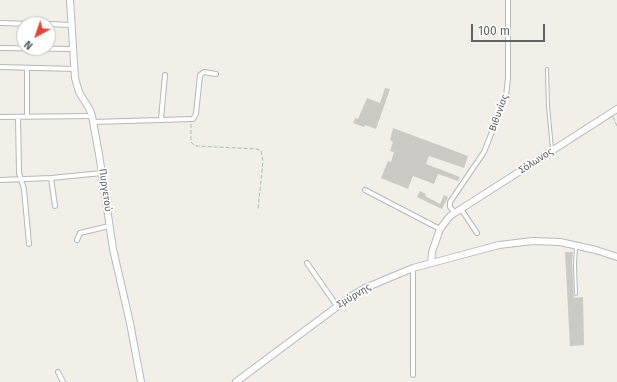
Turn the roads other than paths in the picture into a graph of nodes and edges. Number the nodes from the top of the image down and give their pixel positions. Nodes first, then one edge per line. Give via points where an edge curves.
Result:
1 (70, 0) edge
2 (508, 0) edge
3 (0, 23) edge
4 (16, 24) edge
5 (56, 24) edge
6 (72, 25) junction
7 (0, 48) edge
8 (74, 49) junction
9 (0, 67) edge
10 (27, 68) junction
11 (75, 69) junction
12 (547, 69) dead end
13 (216, 74) dead end
14 (165, 75) dead end
15 (615, 111) edge
16 (0, 117) edge
17 (18, 117) junction
18 (27, 117) junction
19 (92, 119) junction
20 (161, 119) junction
21 (552, 150) junction
22 (102, 173) junction
23 (20, 178) junction
24 (51, 178) junction
25 (0, 180) edge
26 (365, 190) dead end
27 (55, 206) dead end
28 (458, 211) junction
29 (109, 226) junction
30 (440, 229) junction
31 (477, 233) dead end
32 (77, 240) dead end
33 (29, 244) dead end
34 (576, 246) junction
35 (617, 257) edge
36 (307, 263) dead end
37 (431, 263) junction
38 (412, 268) junction
39 (576, 294) dead end
40 (337, 306) junction
41 (58, 372) dead end
42 (414, 375) dead end
43 (63, 382) edge
44 (141, 382) edge
45 (236, 382) edge

1 - 6 street, Πυργετού
2 - 28 street, Βιθυνίας via 506,96 484,152 450,202 450,207
3 - 4 street
5 - 6 street
6 - 8 street, Πυργετού
7 - 8 street
8 - 11 street, Πυργετού
9 - 10 street
10 - 11 street
10 - 18 street
11 - 19 street, Πυργετού via 79,92 90,110
12 - 21 lane
13 - 20 street via 204,72 200,75 194,118
14 - 20 street
15 - 21 street, Σόλωνος
16 - 17 street
17 - 18 street
17 - 23 street
18 - 19 street
19 - 20 street
19 - 22 street, Πυργετού
21 - 28 street, Σόλωνος
22 - 24 street
22 - 29 street, Πυργετού
23 - 24 street
23 - 25 street
23 - 33 street via 24,189
24 - 27 street
26 - 30 street
28 - 30 street, Σόλωνος
28 - 31 street
29 - 32 street via 80,233
29 - 44 street, Πυργετού
30 - 37 street
34 - 35 street, Σμύρνης
34 - 37 street, Σμύρνης via 538,240 490,247
34 - 39 lane
36 - 40 street
37 - 38 street, Σμύρνης
38 - 40 street, Σμύρνης via 366,288
38 - 42 street
40 - 45 street, Σμύρνης
41 - 43 street

